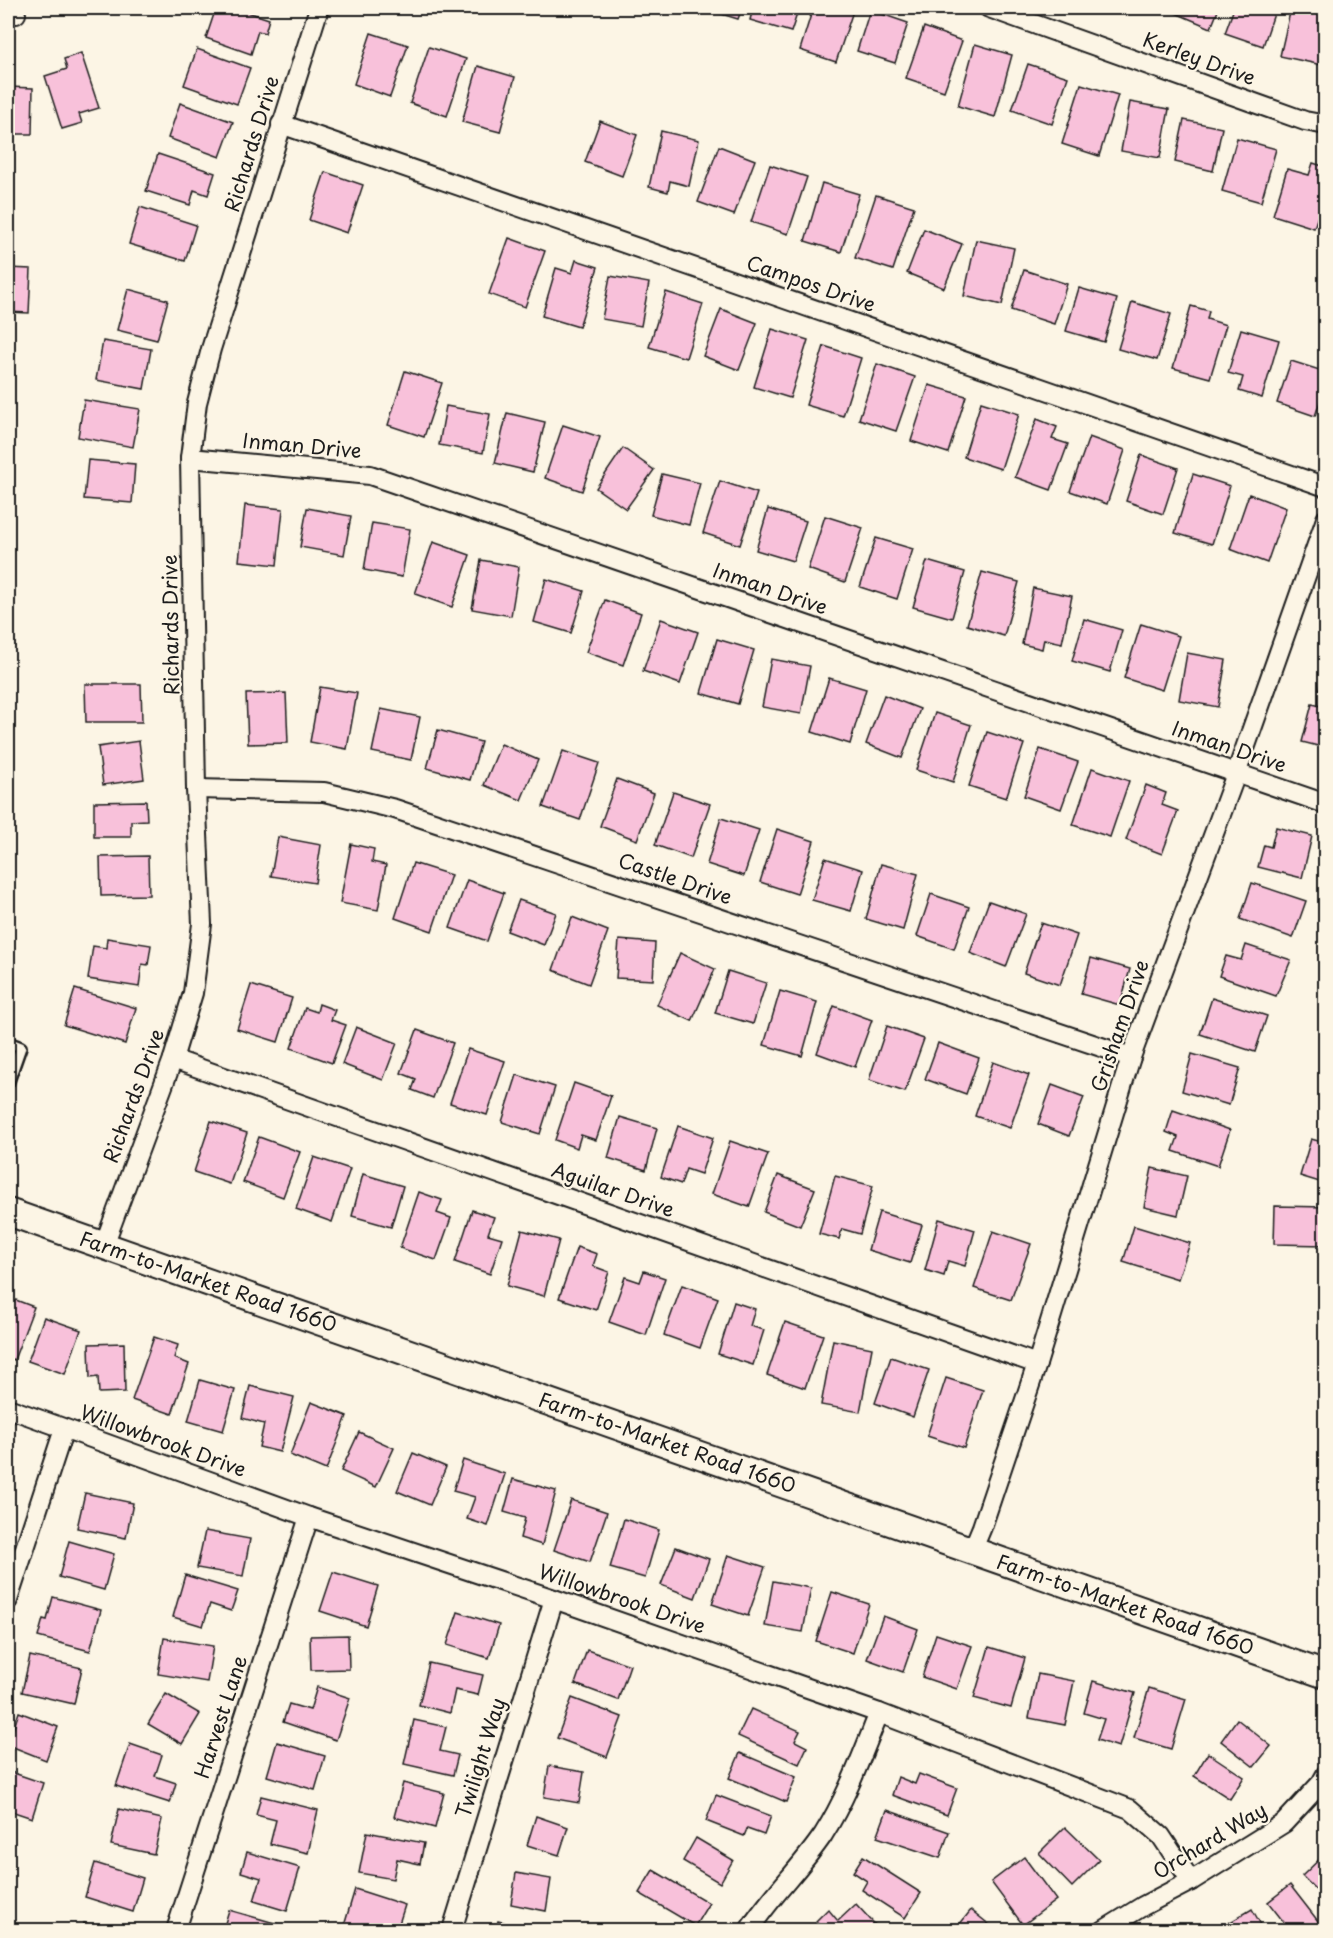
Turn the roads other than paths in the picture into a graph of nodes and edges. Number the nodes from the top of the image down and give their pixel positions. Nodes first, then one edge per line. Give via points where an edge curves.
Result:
1 (319, 8) edge
2 (990, 8) edge
3 (281, 124) junction
4 (1326, 125) edge
5 (190, 458) junction
6 (1326, 487) edge
7 (1326, 519) edge
8 (1236, 774) junction
9 (196, 789) junction
10 (1326, 804) edge
11 (8, 1042) edge
12 (1131, 1057) junction
13 (173, 1059) junction
14 (8, 1084) edge
15 (8, 1212) edge
16 (104, 1245) junction
17 (1037, 1364) junction
18 (8, 1408) edge
19 (64, 1429) junction
20 (309, 1517) junction
21 (972, 1551) junction
22 (554, 1599) junction
23 (8, 1600) edge
24 (1326, 1676) edge
25 (879, 1713) junction
26 (1326, 1774) edge
27 (1191, 1881) junction
28 (176, 1930) edge
29 (452, 1930) edge
30 (749, 1930) edge
31 (1104, 1930) edge

1 - 3 street, Richards Drive
2 - 4 street, Kerley Drive via 1305,121
3 - 5 street, Richards Drive via 211,349 197,403
3 - 6 street, Campos Drive
5 - 8 street, Inman Drive via 370,475
5 - 9 street, Richards Drive
7 - 8 street, Grisham Drive
8 - 10 street, Inman Drive
8 - 12 street, Grisham Drive
9 - 12 street, Castle Drive via 324,792 395,809
9 - 13 street, Richards Drive via 202,924 193,993
11 - 14 lane via 21,1047
12 - 17 street, Grisham Drive
13 - 16 street, Richards Drive
13 - 17 street, Aguilar Drive
15 - 16 main road, Farm-to-Market Road 1660
16 - 21 main road, Farm-to-Market Road 1660
17 - 21 street, Grisham Drive
18 - 19 street, Willowbrook Drive
19 - 20 street, Willowbrook Drive
19 - 23 street
20 - 22 street, Willowbrook Drive
20 - 28 street, Harvest Lane
21 - 24 main road, Farm-to-Market Road 1660
22 - 25 street, Willowbrook Drive
22 - 29 street, Twilight Way
25 - 27 street, Willowbrook Drive via 1130,1809 1161,1836
25 - 30 street via 842,1802 798,1870
26 - 27 street, Orchard Way via 1284,1823
27 - 31 street, Orchard Way

